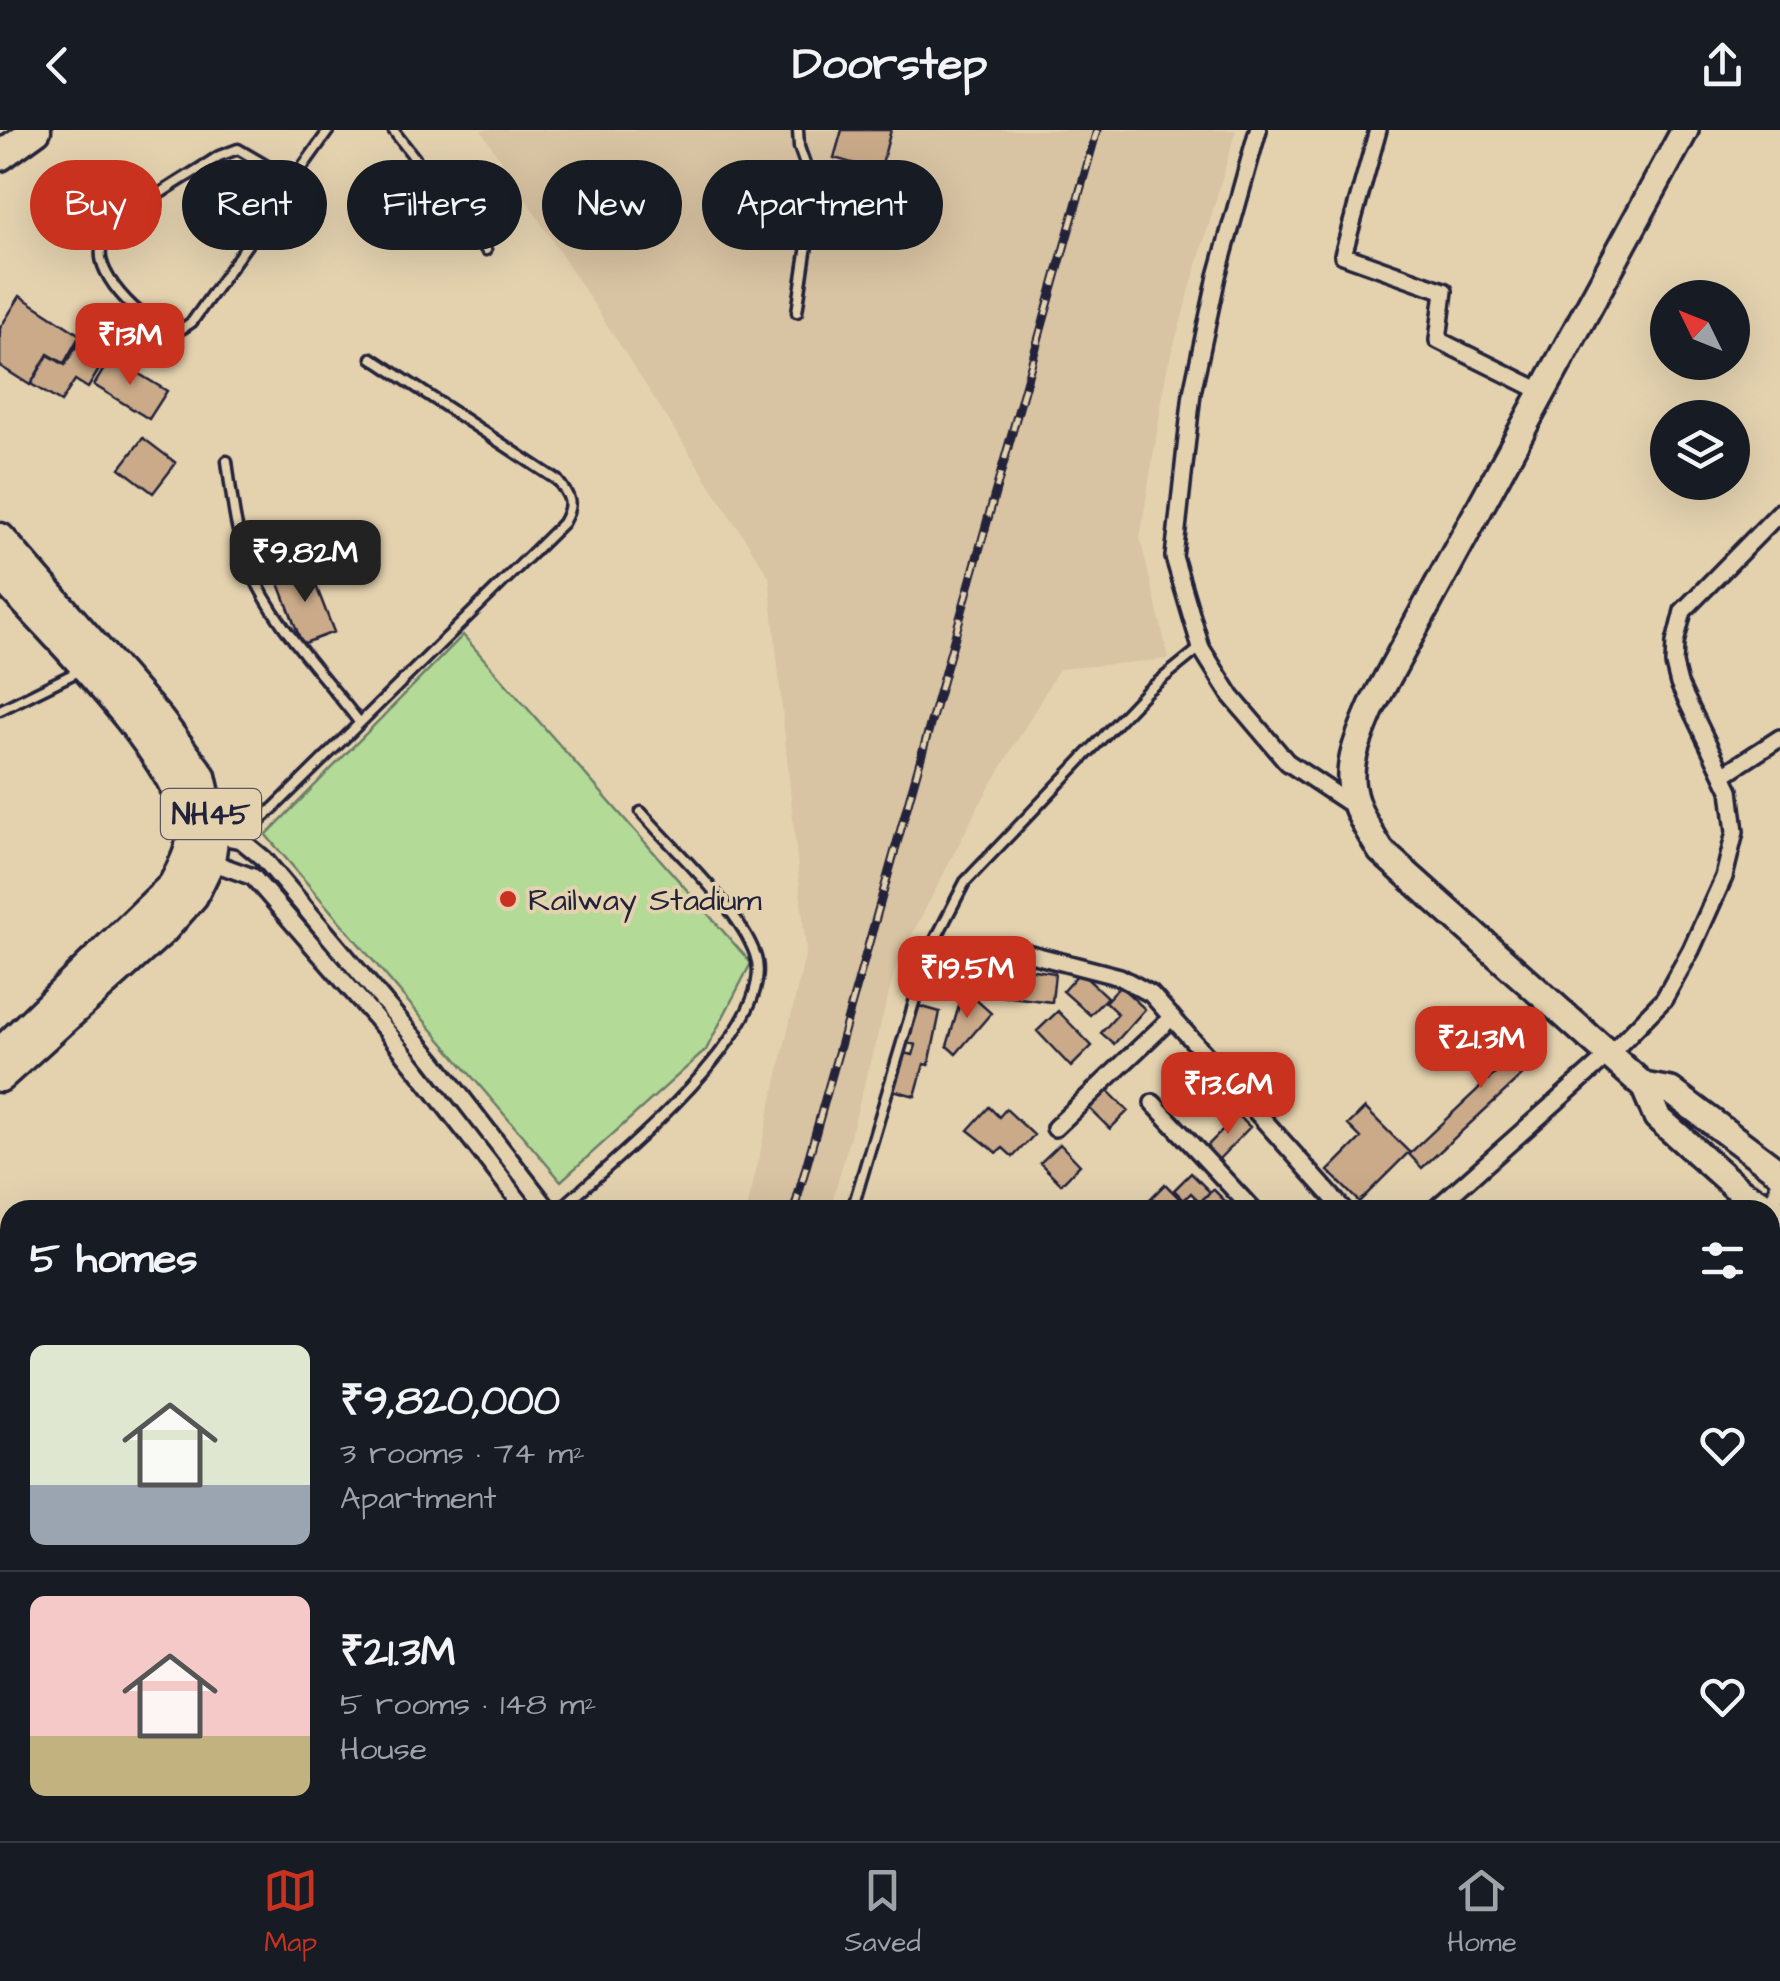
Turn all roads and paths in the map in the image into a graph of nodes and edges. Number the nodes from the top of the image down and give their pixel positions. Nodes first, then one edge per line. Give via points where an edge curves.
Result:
1 (36, 130) edge
2 (329, 130) edge
3 (393, 130) edge
4 (798, 130) edge
5 (1258, 130) edge
6 (1378, 130) edge
7 (1685, 130) edge
8 (0, 156) edge
9 (306, 160) edge
10 (416, 160) edge
11 (291, 180) joint
12 (797, 312) dead end
13 (372, 358) dead end
14 (1543, 392) junction
15 (227, 461) dead end
16 (1780, 512) edge
17 (0, 538) edge
18 (0, 574) edge
19 (1200, 648) junction
20 (84, 669) junction
21 (0, 710) edge
22 (360, 722) junction
23 (1780, 738) edge
24 (1723, 774) junction
25 (1352, 806) junction
26 (641, 812) dead end
27 (209, 844) junction
28 (1011, 950) dead end
29 (1172, 1017) junction
30 (1611, 1052) junction
31 (0, 1053) edge
32 (0, 1077) edge
33 (1644, 1086) junction
34 (1153, 1103) dead end
35 (1056, 1128) dead end
36 (1780, 1175) edge
37 (518, 1200) edge
38 (541, 1200) edge
39 (570, 1200) edge
40 (855, 1200) edge
41 (1244, 1200) edge
42 (1335, 1200) edge
43 (1445, 1200) edge
44 (1752, 1200) edge
45 (1776, 1200) edge

1 - 8 highway
2 - 9 lane
3 - 10 lane
4 - 12 lane via 815,192
5 - 19 street via 1192,393 1174,557
6 - 14 street via 1344,255 1444,291 1438,340
7 - 14 main road
11 - 11 lane via 238,150 218,156 115,228 102,246 105,279 160,327 178,330 210,300
13 - 22 lane via 557,480 572,508
14 - 25 main road via 1372,706 1350,756
15 - 22 lane via 250,570
16 - 24 street via 1684,611 1675,643 1679,684
17 - 27 highway, NH45 via 201,776
18 - 20 highway, NH45
19 - 25 street via 1287,762
19 - 40 lane via 1146,691 965,882 929,958
20 - 21 lane
20 - 27 highway, NH45 via 160,763
22 - 27 lane
23 - 24 street
24 - 30 street via 1735,832 1724,877 1664,999
25 - 30 main road via 1381,851
26 - 39 lane via 742,928 756,956 760,986 740,1030 664,1113
27 - 31 highway, NH45 via 141,920
27 - 32 highway, NH45 via 193,896 164,929
27 - 37 street via 253,878 386,1030
27 - 38 street via 264,859
28 - 29 street via 1120,977 1151,994
29 - 35 street
29 - 42 street
30 - 33 main road
30 - 43 street
33 - 36 main road via 1671,1091
33 - 44 main road via 1656,1117
34 - 41 street
36 - 45 street

